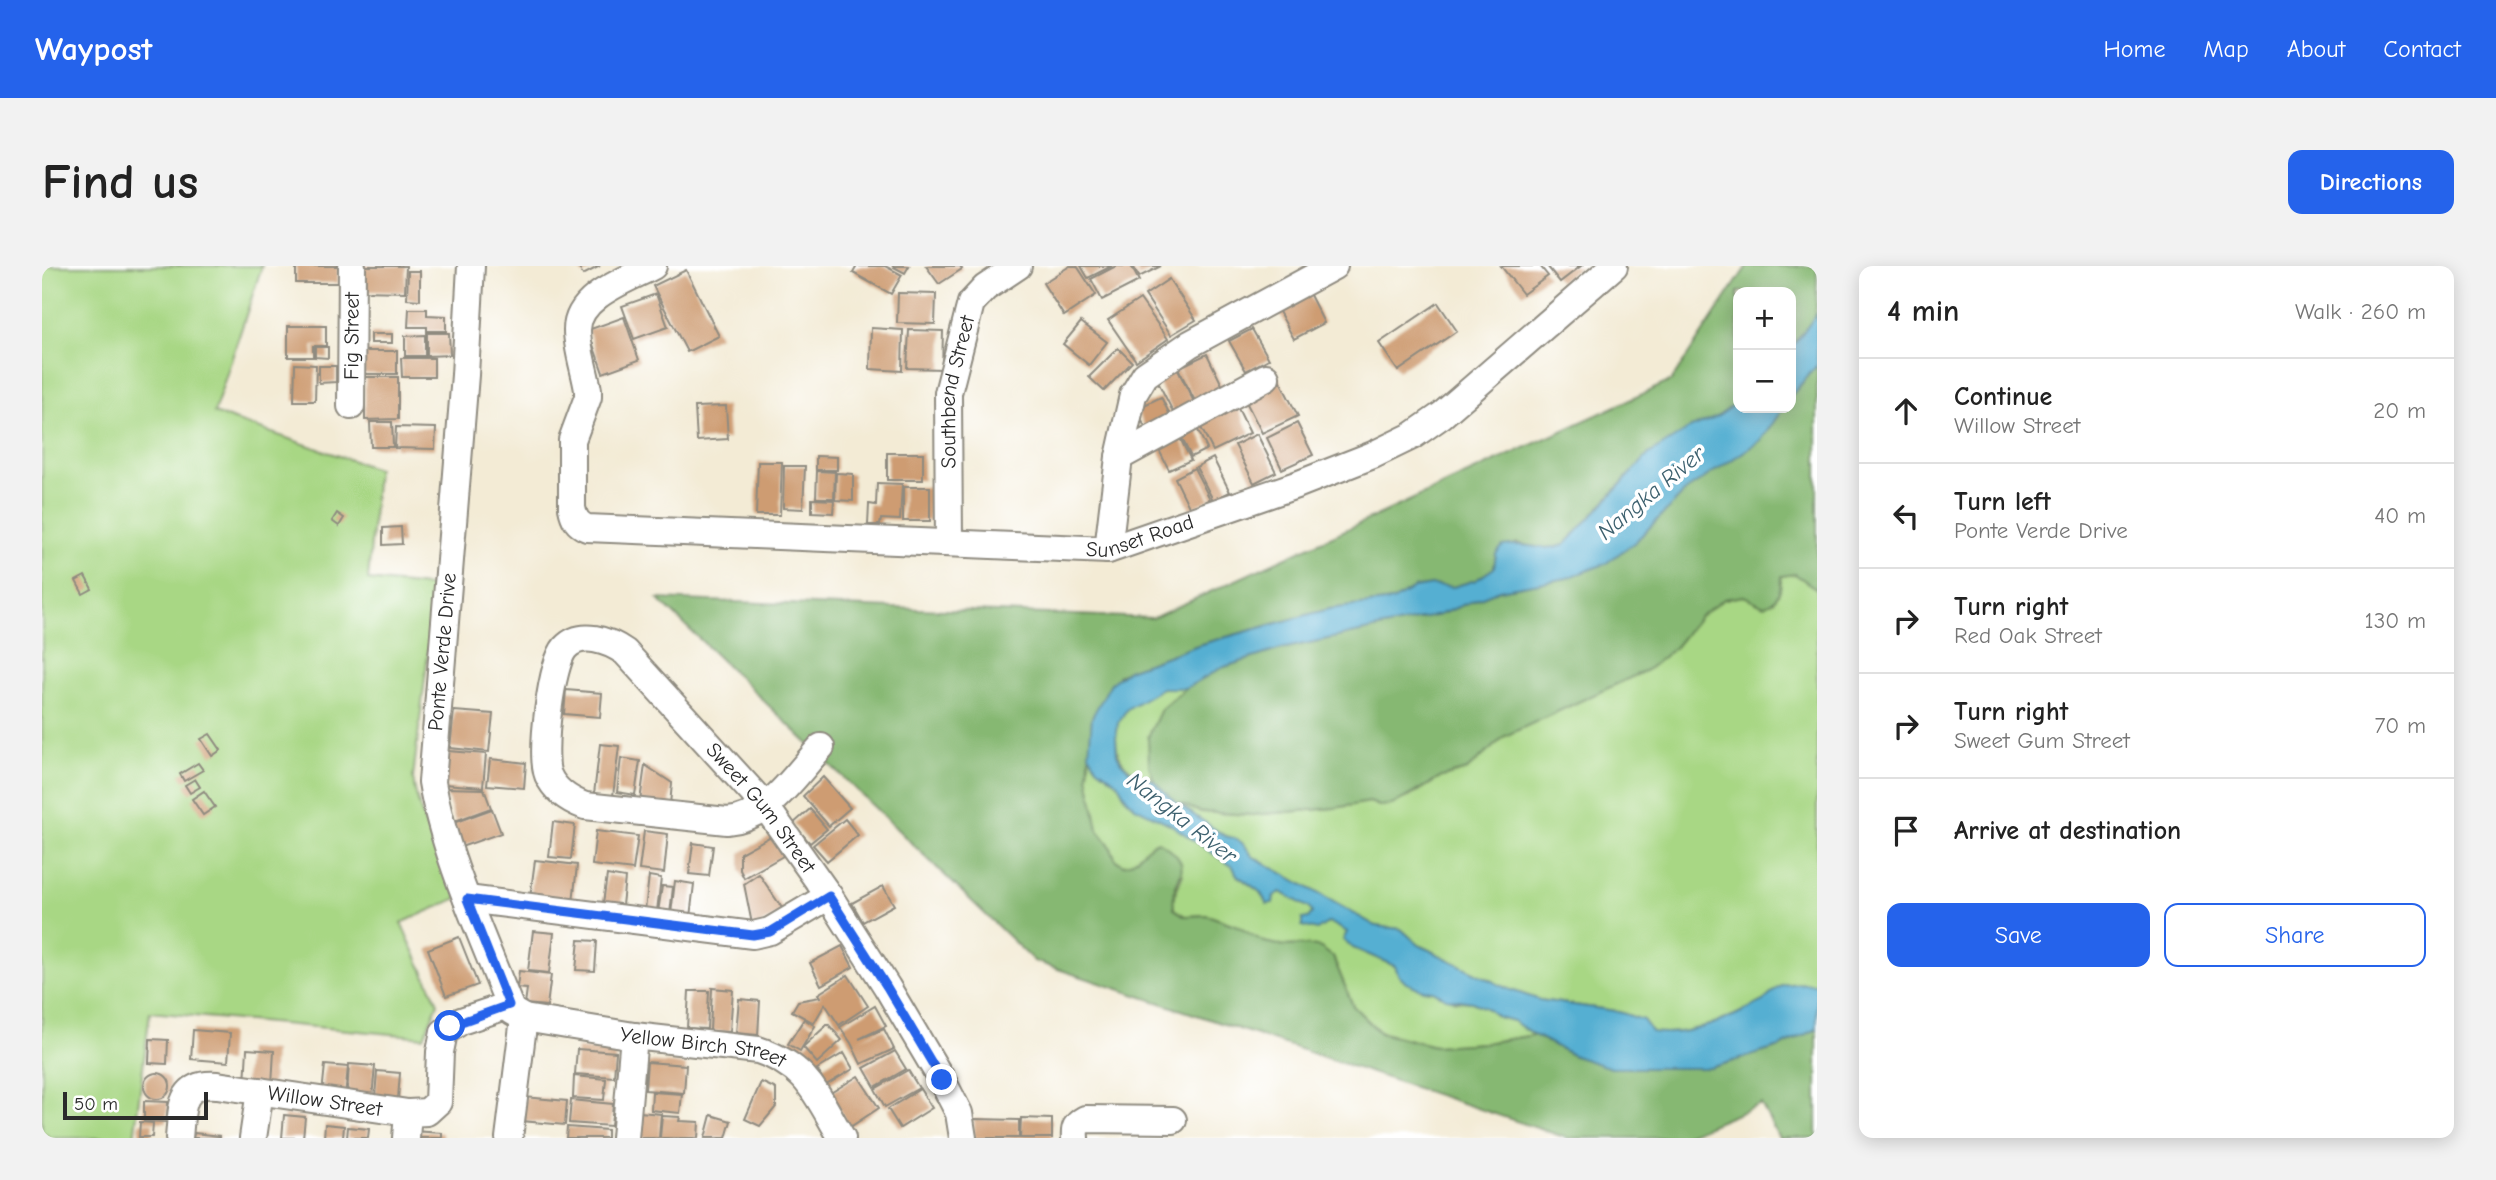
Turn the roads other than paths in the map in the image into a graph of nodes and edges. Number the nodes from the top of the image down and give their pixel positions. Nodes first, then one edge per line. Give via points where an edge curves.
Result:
1 (352, 266) edge
2 (471, 266) edge
3 (653, 266) edge
4 (1018, 266) edge
5 (1334, 266) edge
6 (1614, 266) edge
7 (1266, 377) dead end
8 (351, 406) dead end
9 (1119, 457) junction
10 (949, 543) junction
11 (1108, 551) junction
12 (821, 747) dead end
13 (766, 807) junction
14 (829, 896) junction
15 (467, 899) junction
16 (516, 1011) junction
17 (634, 1036) junction
18 (260, 1091) junction
19 (1173, 1120) dead end
20 (407, 1125) edge
21 (180, 1138) edge
22 (253, 1138) edge
23 (509, 1138) edge
24 (625, 1138) edge
25 (842, 1138) edge
26 (964, 1138) edge
27 (1074, 1138) edge

1 - 8 street, Fig Street
2 - 15 street, Ponte Verde Drive via 432,782
3 - 10 street, Sunset Road via 587,301 579,314 577,330 588,397 572,440 572,508 578,523 587,528
4 - 10 street, Southbend Street via 971,303 948,393
5 - 9 street via 1190,344 1145,376 1133,395
6 - 11 street, Sunset Road via 1412,436 1299,484
7 - 9 street
9 - 11 street
10 - 11 street, Sunset Road
12 - 13 street
13 - 13 street, Sweet Gum Street via 625,652 611,642 586,639 564,650 548,710 544,761 559,792 594,808 727,821 743,819
13 - 14 street, Sweet Gum Street
14 - 15 street via 770,932 753,935
14 - 26 street, Sweet Gum Street via 942,1080 959,1113
15 - 16 street, Ponte Verde Drive
16 - 17 street, Yellow Birch Street
16 - 20 street, Willow Street via 461,1021 444,1032 438,1102
16 - 23 street
17 - 24 street
17 - 25 street, Yellow Birch Street via 773,1055 799,1071
18 - 20 street, Willow Street
18 - 21 street, Willow Street via 209,1085 191,1090 182,1105
18 - 22 street
19 - 27 street via 1085,1119 1074,1128

